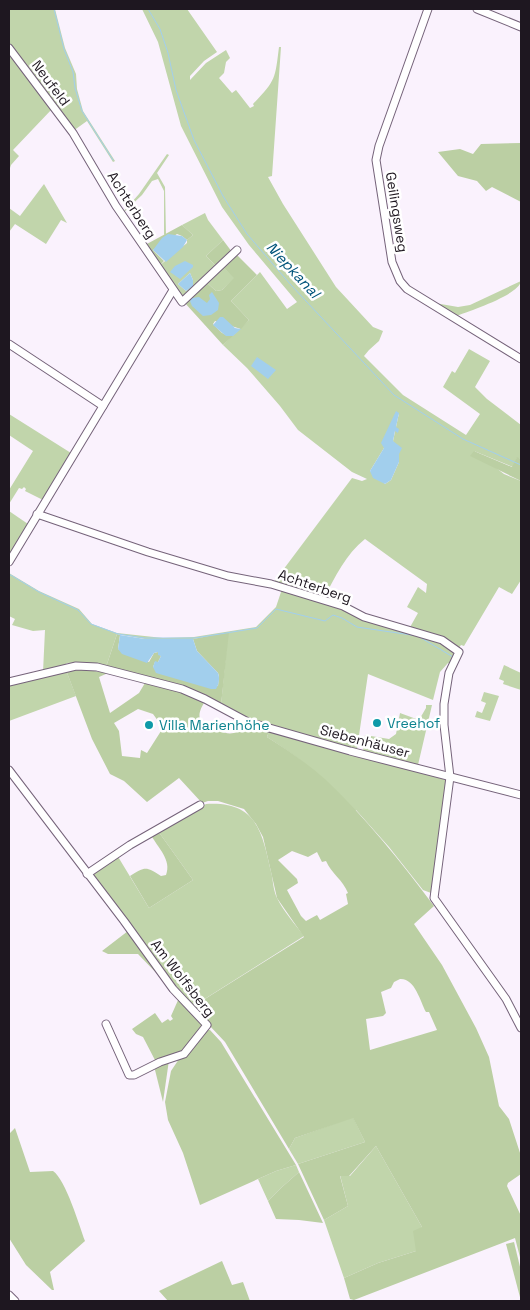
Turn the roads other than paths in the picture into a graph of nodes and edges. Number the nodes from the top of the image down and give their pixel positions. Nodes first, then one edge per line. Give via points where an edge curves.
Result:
1 (428, 9) edge
2 (477, 9) edge
3 (521, 27) edge
4 (9, 48) edge
5 (73, 132) joint
6 (237, 250) dead end
7 (174, 290) junction
8 (9, 344) edge
9 (521, 360) edge
10 (103, 406) junction
11 (37, 514) junction
12 (9, 562) edge
13 (9, 682) edge
14 (9, 770) edge
15 (450, 777) junction
16 (521, 795) edge
17 (200, 805) dead end
18 (87, 874) junction
19 (106, 1024) dead end
20 (521, 1028) edge
21 (9, 1295) edge
22 (15, 1301) edge

1 - 9 street, Geilingsweg via 376,160 392,262 400,281 407,288
2 - 3 street
4 - 5 street, Neufeld
5 - 7 street, Achterberg via 116,206
6 - 7 street via 182,302
7 - 10 street
8 - 10 street
10 - 11 street
11 - 12 street
11 - 15 street, Achterberg via 148,552 228,576 271,584 442,640 459,652 449,673 444,704
13 - 15 street, Siebenhäuser via 76,666 97,667 182,689 206,698 248,722
14 - 18 street, Am Wolfsberg
15 - 16 street, Siebenhäuser
15 - 20 street via 434,898 506,999
17 - 18 street
18 - 19 street, Am Wolfsberg via 173,989 207,1025 184,1054 128,1075
21 - 22 street

